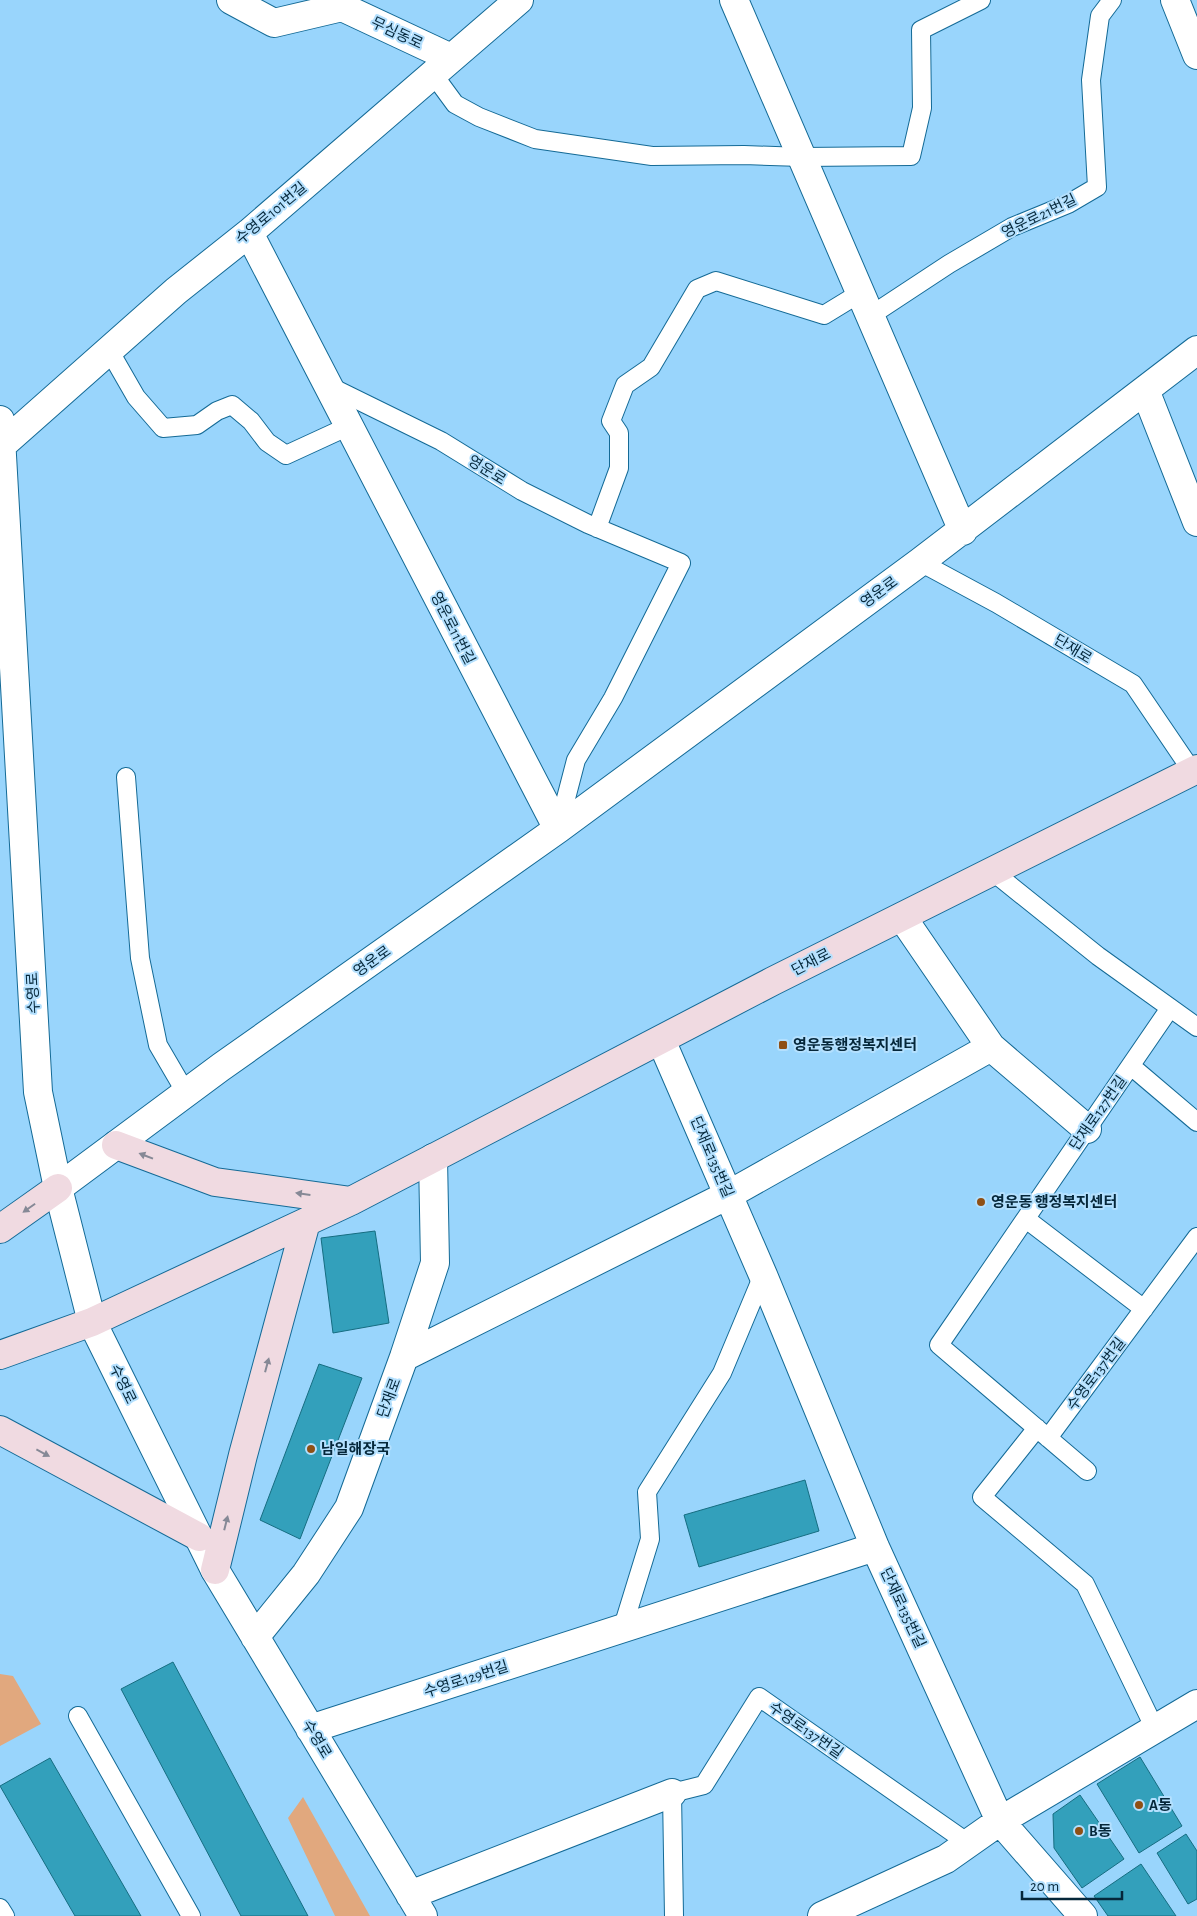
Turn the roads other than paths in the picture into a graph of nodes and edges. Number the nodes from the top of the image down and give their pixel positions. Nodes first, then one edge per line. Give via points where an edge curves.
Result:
1 (231, 0) edge
2 (519, 0) edge
3 (734, 0) edge
4 (980, 0) edge
5 (1112, 0) edge
6 (1175, 0) edge
7 (1197, 55) edge
8 (442, 66) junction
9 (802, 157) junction
10 (248, 233) junction
11 (865, 304) junction
12 (109, 350) junction
13 (1197, 350) edge
14 (328, 386) junction
15 (1145, 390) junction
16 (349, 426) junction
17 (1, 432) edge
18 (1197, 522) edge
19 (597, 528) junction
20 (963, 531) junction
21 (920, 562) junction
22 (1195, 770) edge
23 (126, 777) dead end
24 (11, 812) edge
25 (558, 829) junction
26 (992, 871) junction
27 (902, 917) junction
28 (1170, 1008) junction
29 (1197, 1027) edge
30 (661, 1040) junction
31 (991, 1046) junction
32 (1131, 1066) junction
33 (186, 1093) junction
34 (1197, 1122) edge
35 (1087, 1129) junction
36 (116, 1145) junction
37 (433, 1158) junction
38 (58, 1188) junction
39 (728, 1195) junction
40 (351, 1201) junction
41 (1026, 1219) junction
42 (306, 1222) junction
43 (0, 1229) edge
44 (1197, 1237) edge
45 (763, 1275) junction
46 (1144, 1309) junction
47 (92, 1322) junction
48 (0, 1355) edge
49 (404, 1357) junction
50 (0, 1430) edge
51 (1043, 1433) junction
52 (1087, 1471) dead end
53 (199, 1537) junction
54 (875, 1547) junction
55 (215, 1570) junction
56 (622, 1630) junction
57 (255, 1637) junction
58 (1197, 1704) edge
59 (78, 1716) dead end
60 (310, 1729) junction
61 (1155, 1729) junction
62 (672, 1793) junction
63 (1000, 1821) junction
64 (968, 1843) junction
65 (417, 1906) edge
66 (0, 1908) edge
67 (5, 1916) edge
68 (191, 1916) edge
69 (674, 1916) edge
70 (822, 1916) edge
71 (1083, 1916) edge

1 - 8 street, 무심동로 via 274,23 342,7
2 - 8 street, 수영로101번길
3 - 9 street
4 - 9 lane via 921,30 922,108 911,156
5 - 11 lane, 영운로21번길 via 1100,16 1091,80 1097,187
6 - 7 street
8 - 9 lane via 455,104 527,136 652,156
8 - 10 street, 수영로101번길
9 - 11 street
10 - 12 street, 수영로101번길
10 - 14 street, 영운로11번길
11 - 19 lane, 영운로21번길 via 824,315 716,281 698,289 651,367 625,385 611,420 620,434 619,468
11 - 20 street
12 - 16 lane via 136,396 163,428 197,425 232,405 268,442 286,455
12 - 17 street, 수영로101번길
13 - 15 street, 영운로
14 - 16 street, 영운로11번길
14 - 19 lane, 영운로 via 440,441 522,491
15 - 18 street
15 - 20 street, 영운로
16 - 25 street, 영운로11번길
17 - 24 street, 수영로
19 - 25 lane, 영운로 via 681,563 613,698 576,760
20 - 21 street, 영운로
21 - 22 lane, 단재로 via 1133,684
21 - 25 street, 영운로
22 - 26 street, 단재로
23 - 33 lane via 140,958 158,1045
24 - 38 street, 수영로 via 38,1092
25 - 33 street, 영운로
26 - 27 street, 단재로
26 - 28 lane via 1098,956
27 - 30 street, 단재로
27 - 31 street
28 - 29 lane
28 - 32 lane, 단재로127번길
30 - 37 street, 단재로
30 - 39 street, 단재로135번길
31 - 35 street
31 - 39 street
32 - 34 lane
32 - 35 lane, 단재로127번길
33 - 36 street, 영운로
35 - 41 lane, 단재로127번길
36 - 38 street, 영운로
40 -> 36 street via 215,1182
37 - 40 street, 단재로
37 - 49 street, 단재로 via 435,1263
38 -> 43 street
38 - 47 street, 수영로
39 - 45 street, 단재로135번길
39 - 49 street
40 - 42 street, 단재로
41 - 46 lane
41 - 51 lane via 939,1345
42 - 47 street, 단재로
55 -> 42 street
44 - 46 lane, 수영로137번길
45 - 54 street, 단재로135번길
45 - 56 lane via 722,1373 647,1492 650,1539
46 - 51 lane, 수영로137번길
47 - 48 street, 단재로
47 - 53 street, 수영로
49 - 57 street, 단재로 via 349,1508 306,1574
50 -> 53 street
51 - 52 lane
51 - 61 lane, 수영로137번길 via 982,1497 1085,1584
53 - 55 street, 수영로
54 - 56 street, 수영로129번길
54 - 63 street, 단재로135번길
55 - 57 street, 수영로
56 - 60 street, 수영로129번길
57 - 60 street, 수영로
58 - 61 street
59 - 68 lane
60 - 65 street, 수영로
61 - 63 street
62 - 64 lane, 수영로137번길 via 704,1785 759,1697
62 - 65 street, 수영로
62 - 69 lane
63 - 64 street
63 - 71 street, 단재로135번길
64 - 70 street via 946,1859
66 - 67 lane

